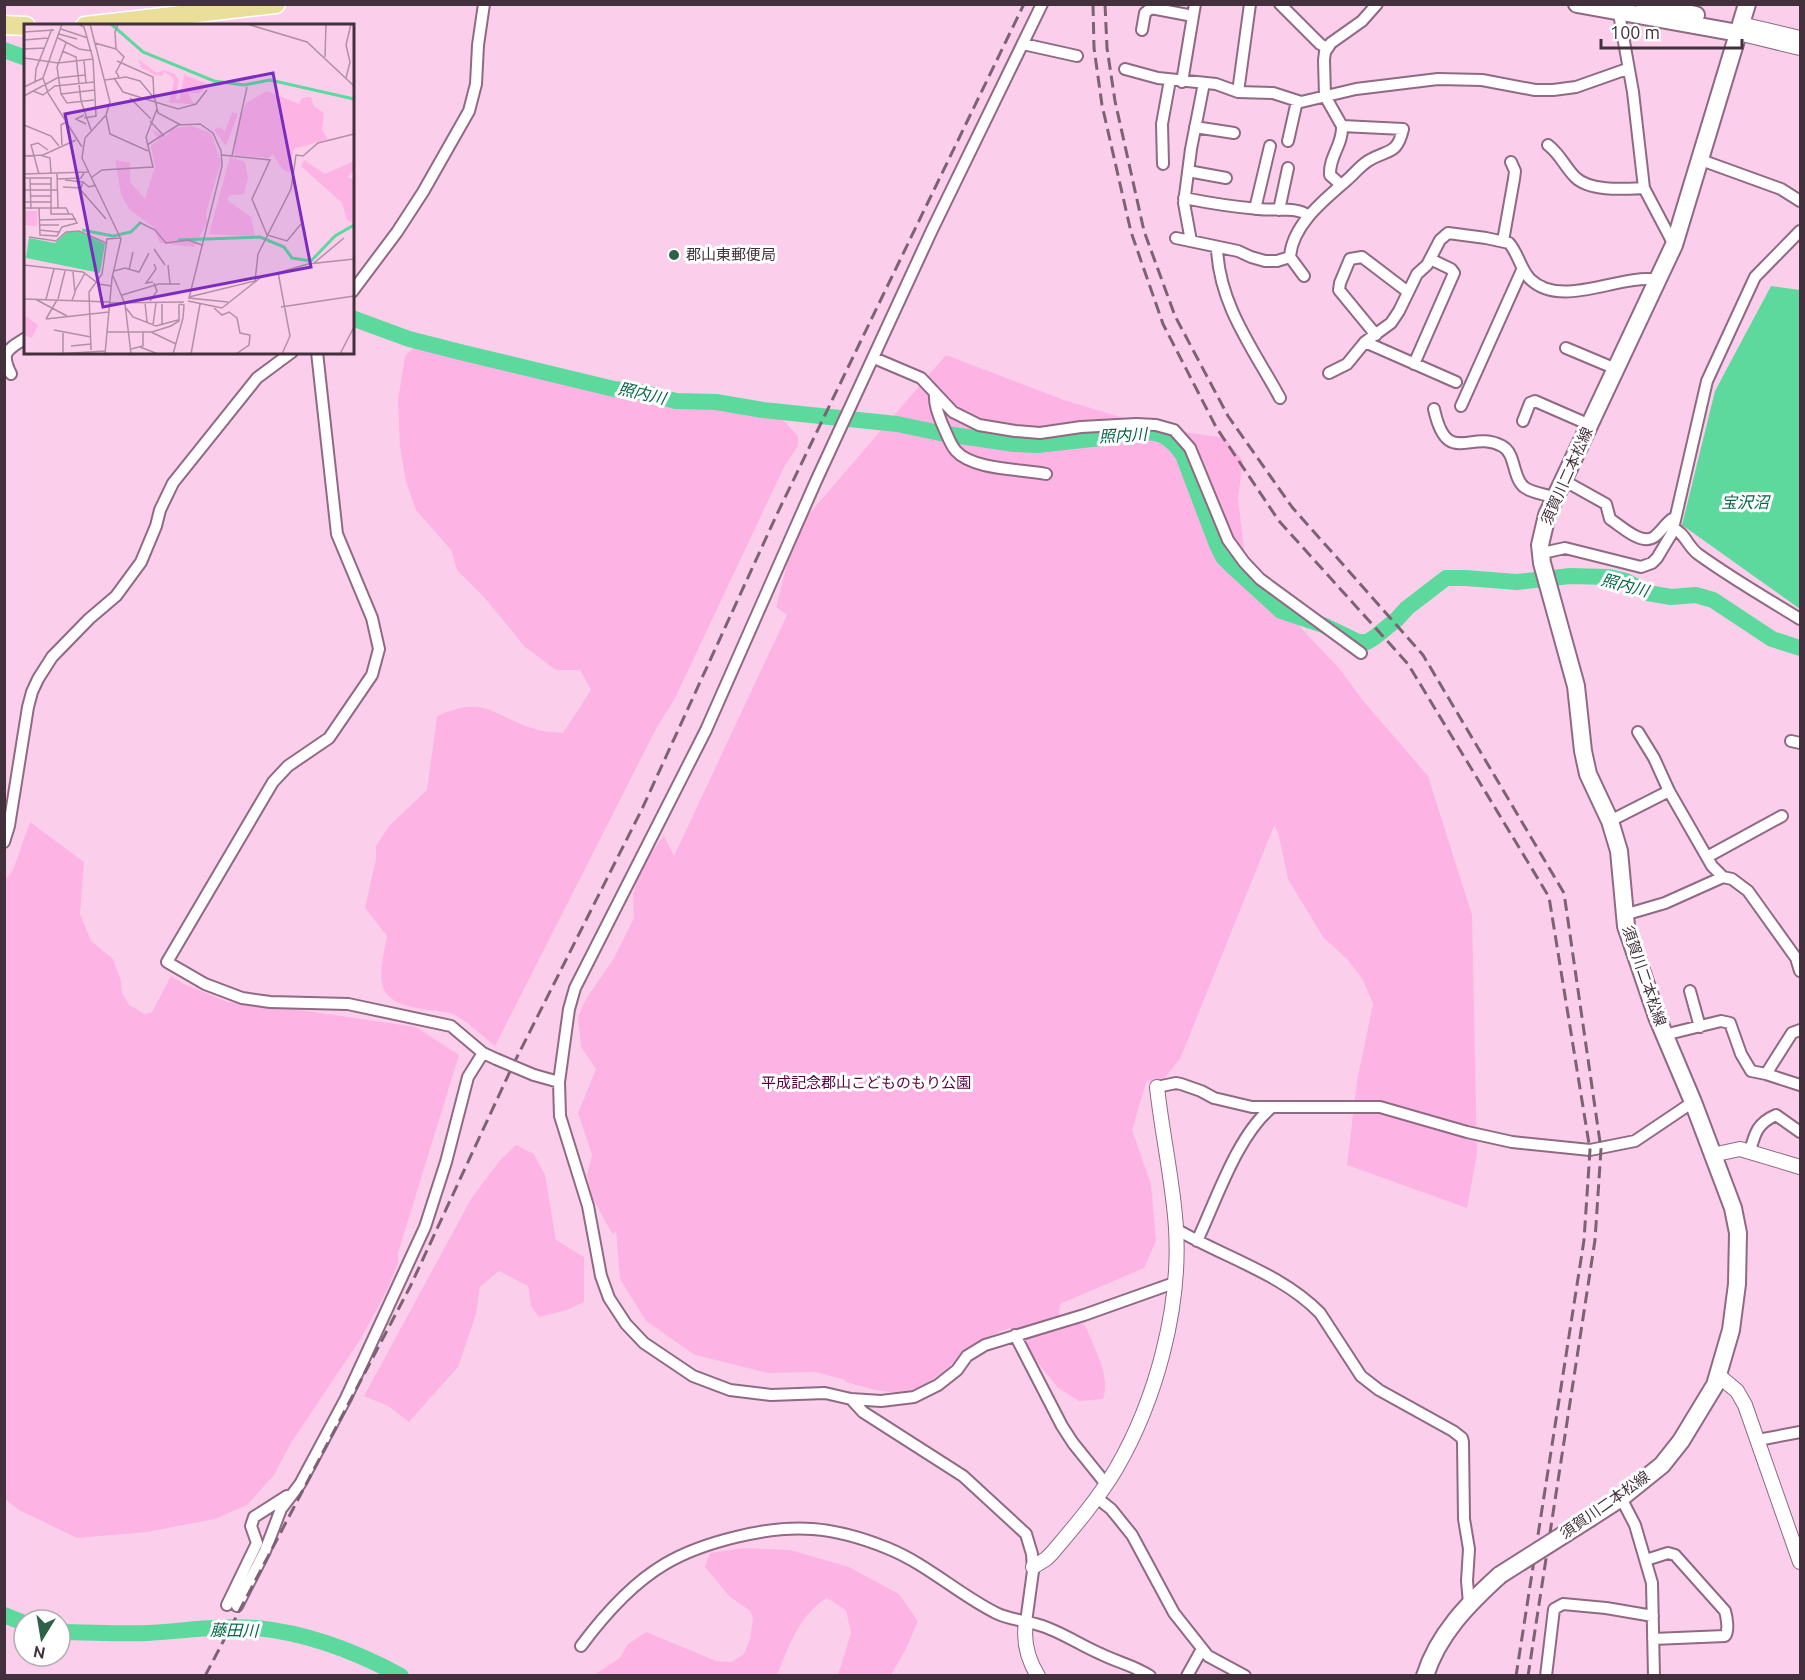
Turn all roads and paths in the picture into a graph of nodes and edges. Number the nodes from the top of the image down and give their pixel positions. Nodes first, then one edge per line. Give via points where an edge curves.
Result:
1 (276, 4) edge
2 (484, 4) edge
3 (1042, 4) edge
4 (1250, 4) edge
5 (1280, 4) edge
6 (1377, 4) edge
7 (1577, 4) edge
8 (1644, 4) edge
9 (1747, 4) edge
10 (1618, 9) edge
11 (1194, 10) edge
12 (102, 24) edge
13 (4, 25) edge
14 (24, 26) edge
15 (1739, 28) junction
16 (1142, 30) dead end
17 (1800, 38) edge
18 (1023, 44) junction
19 (1327, 48) junction
20 (1800, 48) edge
21 (1077, 56) dead end
22 (1125, 69) dead end
23 (1628, 69) junction
24 (1176, 81) junction
25 (1204, 83) junction
26 (1238, 92) junction
27 (1325, 96) junction
28 (1297, 101) junction
29 (1342, 126) junction
30 (1195, 128) junction
31 (1234, 133) dead end
32 (1288, 141) dead end
33 (1548, 145) dead end
34 (1270, 146) dead end
35 (1701, 160) junction
36 (1511, 162) dead end
37 (1163, 164) dead end
38 (1288, 168) dead end
39 (1188, 171) junction
40 (1226, 178) dead end
41 (1341, 185) junction
42 (1644, 188) junction
43 (1184, 198) junction
44 (1800, 201) edge
45 (1256, 209) junction
46 (1279, 210) junction
47 (1310, 216) junction
48 (1800, 231) edge
49 (1176, 238) dead end
50 (1191, 241) junction
51 (1503, 241) junction
52 (1674, 245) junction
53 (1217, 248) junction
54 (1290, 257) junction
55 (1430, 259) junction
56 (1522, 270) junction
57 (1304, 276) dead end
58 (1658, 280) junction
59 (354, 289) edge
60 (1408, 292) junction
61 (1376, 335) junction
62 (24, 339) edge
63 (1365, 342) junction
64 (1566, 348) dead end
65 (289, 354) edge
66 (317, 354) edge
67 (874, 358) junction
68 (1414, 364) junction
69 (1616, 369) junction
70 (1329, 373) dead end
71 (11, 374) dead end
72 (1456, 382) dead end
73 (935, 394) junction
74 (1280, 399) dead end
75 (1461, 406) dead end
76 (1434, 409) dead end
77 (1523, 421) dead end
78 (1590, 424) junction
79 (1046, 474) dead end
80 (1563, 480) junction
81 (1555, 498) junction
82 (1674, 524) junction
83 (1541, 557) junction
84 (1800, 619) edge
85 (1361, 653) dead end
86 (1638, 732) dead end
87 (1669, 791) junction
88 (1782, 816) dead end
89 (1610, 821) junction
90 (4, 842) edge
91 (1707, 856) junction
92 (1723, 877) junction
93 (1624, 915) junction
94 (1800, 971) edge
95 (1690, 991) dead end
96 (1700, 1027) junction
97 (1800, 1030) edge
98 (1664, 1035) junction
99 (483, 1053) junction
100 (1766, 1074) junction
101 (559, 1082) junction
102 (1800, 1085) edge
103 (1157, 1087) joint
104 (1693, 1102) junction
105 (1271, 1108) junction
106 (1800, 1132) edge
107 (1750, 1150) junction
108 (1712, 1155) junction
109 (1800, 1167) edge
110 (1176, 1229) junction
111 (1197, 1241) junction
112 (1174, 1283) junction
113 (1015, 1335) junction
114 (1719, 1376) junction
115 (851, 1399) junction
116 (1800, 1432) edge
117 (1758, 1440) junction
118 (1106, 1484) junction
119 (290, 1495) junction
120 (1097, 1498) junction
121 (1621, 1498) junction
122 (1646, 1560) junction
123 (1800, 1562) edge
124 (1033, 1567) junction
125 (1469, 1603) junction
126 (1653, 1616) junction
127 (1026, 1622) junction
128 (1653, 1640) junction
129 (581, 1646) dead end
130 (1202, 1649) junction
131 (1139, 1672) edge
132 (1033, 1673) edge
133 (1150, 1676) edge
134 (1187, 1676) edge
135 (1245, 1676) edge
136 (1425, 1676) edge
137 (1546, 1676) edge
138 (1654, 1676) edge

1 - 12 highway
2 - 59 street via 476,84 469,111 423,192
3 - 18 street
4 - 26 street
5 - 19 street
6 - 19 street
7 - 10 main road
8 - 15 main road
9 - 15 main road, 須賀川二本松線
10 - 15 main road
10 - 23 street
11 - 16 street via 1151,8 1145,13
11 - 24 street
13 - 14 highway
15 - 17 street
15 - 20 street
15 - 35 main road, 須賀川二本松線
18 - 21 street
18 - 67 street
19 - 27 street
22 - 24 street
23 - 27 street via 1586,84 1553,90 1482,80 1438,79
23 - 42 street
24 - 25 street
24 - 37 street via 1162,124
25 - 26 street
25 - 30 street
26 - 28 street via 1262,91
27 - 28 street
27 - 29 street
28 - 32 street
29 - 41 street via 1330,171
29 - 41 street via 1402,129 1399,143 1392,150 1368,161
30 - 31 street
30 - 39 street
33 - 42 street via 1580,181 1608,189
34 - 45 street
35 - 44 street via 1781,189
35 - 52 main road, 須賀川二本松線
36 - 51 street via 1515,171
38 - 46 street
39 - 40 street
39 - 43 street
41 - 47 street
42 - 52 street
43 - 45 street
43 - 50 street
45 - 46 street
46 - 47 street
47 - 54 street via 1296,234
48 - 82 street via 1755,276 1707,381
49 - 50 street
50 - 53 street
51 - 55 street via 1448,233
51 - 56 street via 1511,245
52 - 58 main road, 須賀川二本松線
53 - 54 street via 1265,261
53 - 74 street via 1218,271 1236,322
54 - 57 street
55 - 60 street
55 - 68 street via 1454,273
56 - 58 street via 1537,284 1554,291 1628,279
56 - 75 street
58 - 69 main road, 須賀川二本松線
60 - 61 street via 1390,323
60 - 61 street via 1363,258 1350,259 1340,290
61 - 63 street
62 - 71 street via 5,354
63 - 68 street
63 - 70 street via 1347,364
64 - 69 street
65 - 90 street via 257,378 173,483 141,562 116,596 52,657 38,679 28,707
66 - 99 street via 337,534 375,626 377,660 372,675 329,738 288,766 273,782 166,962 205,984 242,998 348,1004 452,1026
67 - 73 street via 921,378
67 - 101 street via 706,730 575,988
68 - 72 street
69 - 78 main road, 須賀川二本松線
73 - 79 street via 941,422 952,446 961,455 986,465
73 - 85 street via 960,417 979,425 1015,431 1040,433 1136,424 1174,430 1190,448 1228,540 1244,562 1260,579
76 - 81 street via 1440,430 1452,442 1505,447 1524,487
77 - 78 street via 1530,403 1535,401
78 - 80 main road, 須賀川二本松線
80 - 81 main road, 須賀川二本松線
80 - 82 street via 1606,504 1610,519 1635,536 1653,538 1672,519
81 - 83 main road, 須賀川二本松線 via 1544,524
82 - 83 street via 1657,558 1641,567 1565,548
82 - 84 street via 1700,555
83 - 89 main road, 須賀川二本松線 via 1576,686 1588,774
86 - 87 street
87 - 89 street
87 - 91 street
88 - 91 street
89 - 93 main road, 須賀川二本松線 via 1619,851
91 - 92 street
92 - 93 street via 1665,903
92 - 94 street via 1748,891 1796,958
93 - 98 main road, 須賀川二本松線
95 - 96 street
96 - 98 street
96 - 100 street via 1730,1023 1752,1071
97 - 100 street via 1792,1033
98 - 104 main road, 須賀川二本松線
99 - 101 street, bridge via 534,1076
99 - 119 street via 468,1077 425,1227 346,1398 300,1484
100 - 102 street
101 - 115 street via 560,1116 588,1206 601,1276 609,1298 626,1324 669,1362 693,1377 730,1390 771,1395 825,1393
103 - 105 street via 1176,1083 1214,1098
103 - 110 street
104 - 105 street via 1635,1141 1590,1150 1512,1142 1380,1107
104 - 108 main road, 須賀川二本松線
105 - 111 street via 1259,1118 1241,1146
106 - 107 street via 1776,1115 1758,1128
107 - 108 street
107 - 109 street
108 - 114 main road, 須賀川二本松線 via 1733,1208 1738,1233 1731,1330
110 - 111 street
110 - 112 street
111 - 125 street via 1278,1281 1314,1306 1361,1376 1378,1390 1462,1438
112 - 113 street
112 - 118 street via 1165,1348 1153,1389 1134,1435
113 - 115 street via 967,1356 948,1378 914,1397
113 - 118 street via 1062,1426
114 - 117 street via 1742,1397
114 - 121 main road, 須賀川二本松線 via 1681,1441 1662,1465
115 - 124 street via 863,1413 963,1476 1020,1528 1028,1538
116 - 117 street
117 - 123 street
118 - 120 street
119 - 119 street via 277,1516 265,1551 232,1605 257,1543 251,1526 254,1517
120 - 124 street via 1046,1559
120 - 130 street via 1132,1535 1174,1613
121 - 122 street
121 - 125 main road, 須賀川二本松線, bridge via 1500,1575
122 - 126 street via 1652,1583
122 - 128 street via 1668,1553 1675,1555 1727,1618 1725,1636
124 - 127 street
125 - 136 main road, 須賀川二本松線 via 1434,1653
126 - 128 street
126 - 137 street via 1563,1604 1554,1609
127 - 129 street via 996,1613 921,1565 871,1542 832,1531 776,1529 725,1539 664,1564 617,1603
127 - 131 street
127 - 132 street
128 - 138 street
130 - 134 street
130 - 135 street
131 - 133 street

